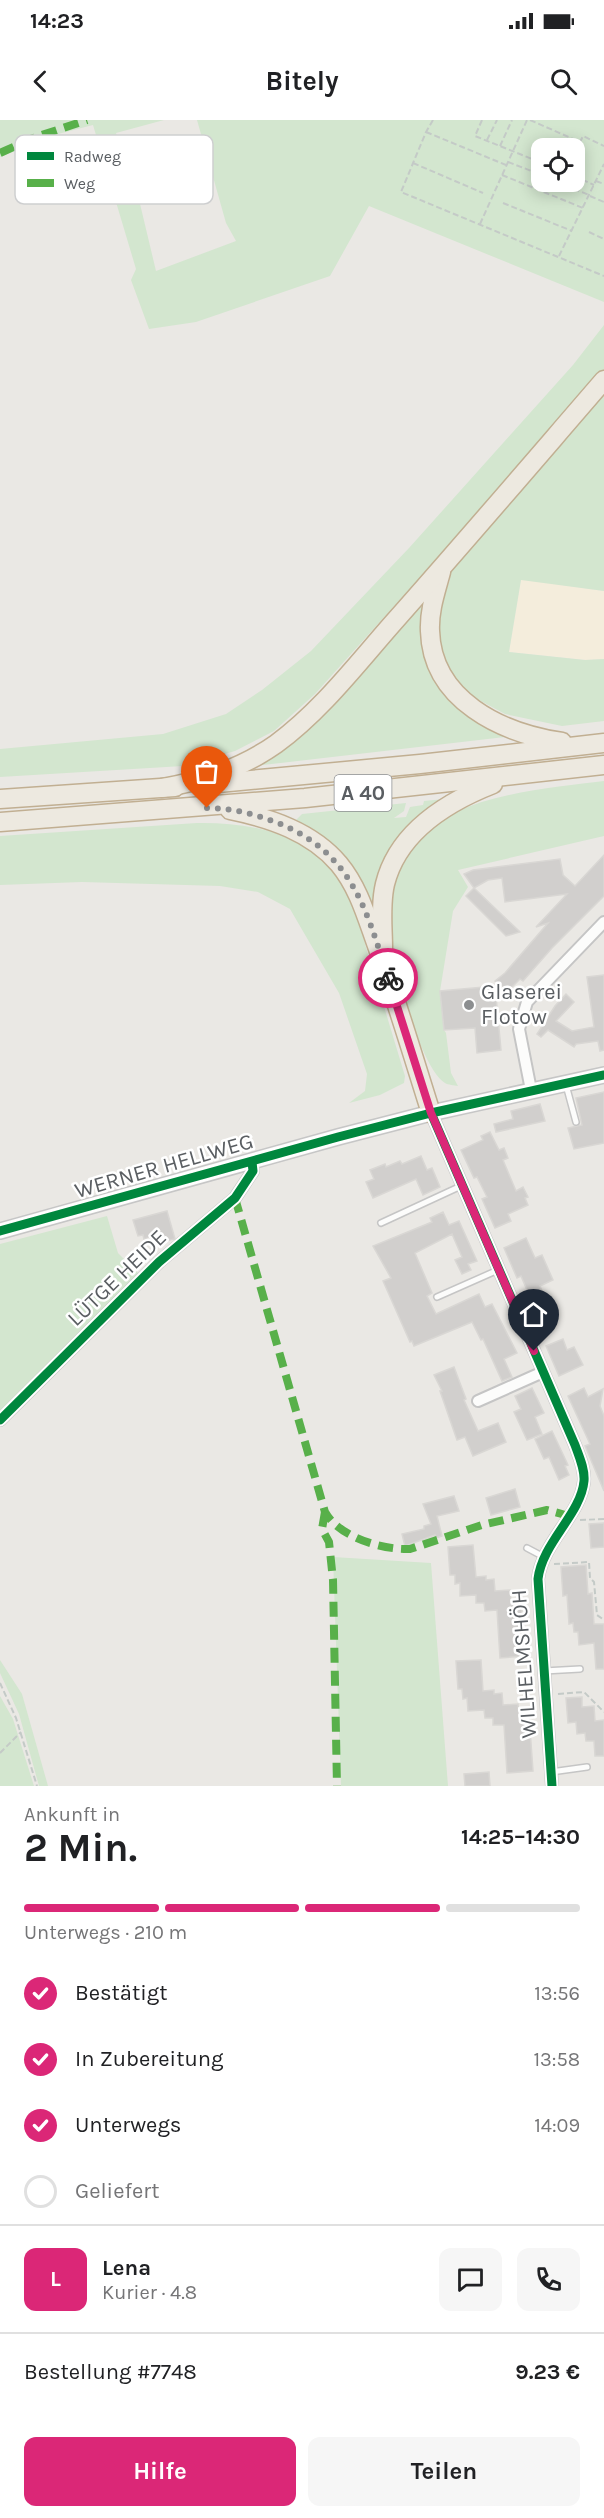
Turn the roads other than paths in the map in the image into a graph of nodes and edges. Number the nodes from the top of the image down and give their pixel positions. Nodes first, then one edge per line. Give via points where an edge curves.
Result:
1 (604, 380) edge
2 (442, 568) junction
3 (604, 743) edge
4 (604, 765) edge
5 (532, 774) junction
6 (162, 788) junction
7 (0, 799) edge
8 (193, 808) junction
9 (0, 822) edge
10 (604, 922) edge
11 (383, 963) junction
12 (604, 1076) edge
13 (566, 1083) junction
14 (531, 1090) junction
15 (431, 1113) junction
16 (576, 1122) dead end
17 (252, 1162) junction
18 (461, 1186) junction
19 (381, 1223) dead end
20 (0, 1231) edge
21 (498, 1270) junction
22 (437, 1297) dead end
23 (543, 1372) junction
24 (478, 1401) dead end
25 (0, 1420) edge
26 (527, 1548) dead end
27 (548, 1560) junction
28 (580, 1669) dead end
29 (544, 1671) junction
30 (587, 1767) dead end
31 (551, 1772) junction
32 (552, 1786) edge

1 - 2 highway
2 - 3 highway via 431,611 430,638 441,674 459,697 484,716 518,731 559,742
2 - 6 highway via 292,731 231,769
3 - 6 highway, A 40 via 408,766
4 - 5 highway, A 40
5 - 8 highway, A 40
5 - 11 highway via 495,783 461,799 429,819 404,844 385,885
6 - 7 highway, A 40
8 - 9 highway, A 40
8 - 11 highway via 222,808 260,817 316,843 354,885
10 - 14 street via 527,1002 519,1029
11 - 15 highway
12 - 13 main road, WERNER HELLWEG
13 - 14 main road, WERNER HELLWEG
13 - 16 lane
14 - 15 main road, WERNER HELLWEG
15 - 17 main road, WERNER HELLWEG
15 - 18 street, WILHELMSHÖH
17 - 20 main road, WERNER HELLWEG
17 - 25 street, LÜTGE HEIDE via 253,1171 235,1198 159,1262
18 - 19 lane
18 - 21 street, WILHELMSHÖH
21 - 22 lane
21 - 23 street, WILHELMSHÖH
23 - 24 street
23 - 27 street, WILHELMSHÖH via 584,1471 578,1500
26 - 27 lane
27 - 29 street, WILHELMSHÖH via 538,1579
28 - 29 lane
29 - 31 street, WILHELMSHÖH
30 - 31 lane
31 - 32 street, WILHELMSHÖH

